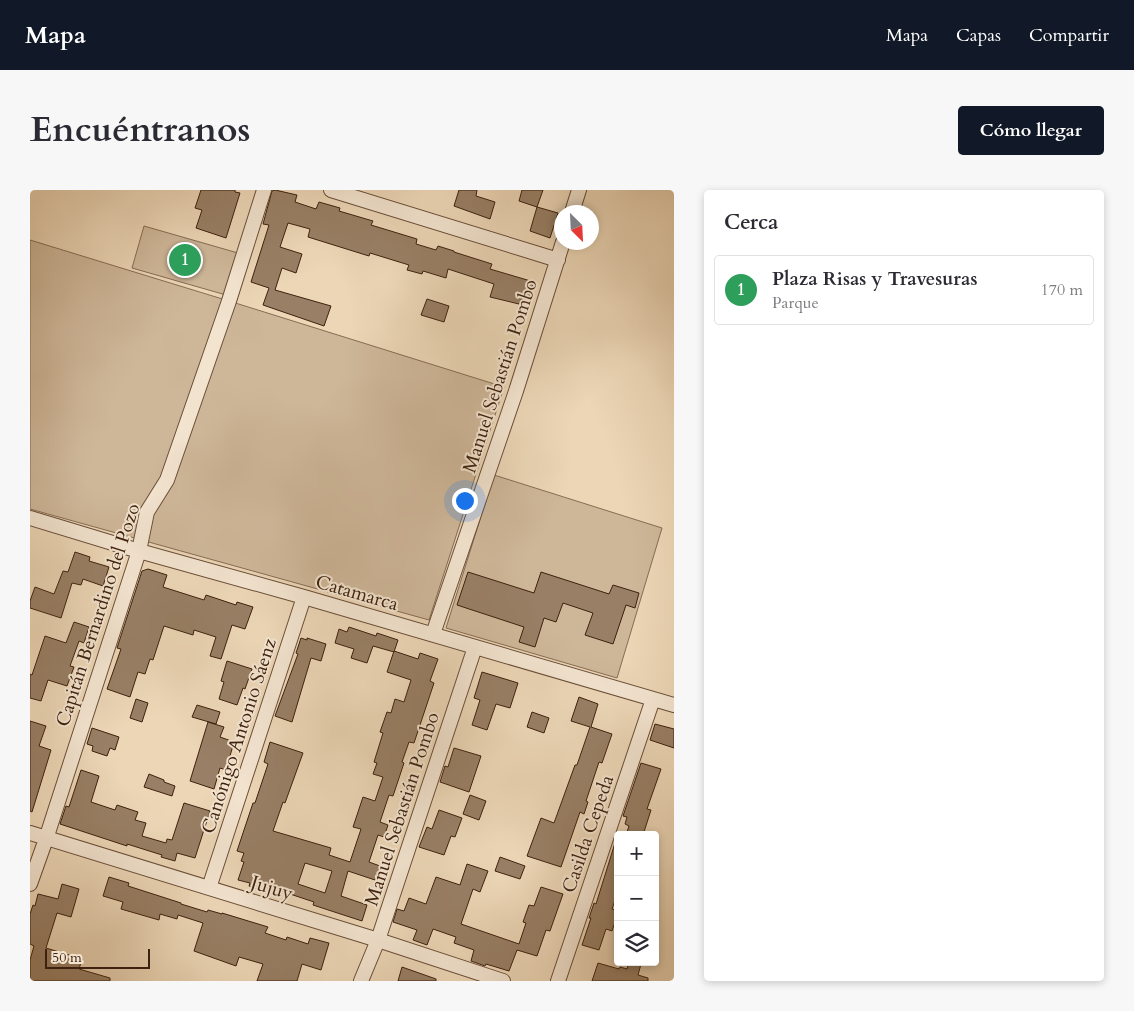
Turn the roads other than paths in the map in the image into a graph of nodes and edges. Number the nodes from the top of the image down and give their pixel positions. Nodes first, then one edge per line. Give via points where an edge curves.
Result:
1 (264, 190) edge
2 (331, 190) edge
3 (579, 190) edge
4 (574, 205) edge
5 (561, 250) edge
6 (558, 260) junction
7 (30, 518) edge
8 (139, 551) junction
9 (304, 597) junction
10 (433, 634) junction
11 (475, 647) junction
12 (653, 699) junction
13 (674, 705) edge
14 (30, 833) edge
15 (46, 839) junction
16 (30, 884) edge
17 (210, 888) junction
18 (378, 940) junction
19 (361, 981) edge
20 (503, 981) edge
21 (558, 981) edge

1 - 8 street, Capitán Bernardino del Pozo via 167,480 147,512
2 - 6 street
3 - 4 street
5 - 6 street, Manuel Sebastián Pombo
6 - 10 street, Manuel Sebastián Pombo
7 - 8 street, Catamarca
8 - 9 street, Catamarca
8 - 15 street, Capitán Bernardino del Pozo
9 - 10 street, Catamarca
9 - 17 street, Canónigo Antonio Sáenz
10 - 11 street, Catamarca
11 - 12 street, Catamarca
11 - 18 street, Manuel Sebastián Pombo
12 - 13 street, Catamarca
12 - 21 street, Casilda Cepeda
14 - 15 street, Jujuy
15 - 16 street, Capitán Bernardino del Pozo
15 - 17 street, Jujuy
17 - 18 street, Jujuy
18 - 19 street, Manuel Sebastián Pombo
18 - 20 street, Jujuy

